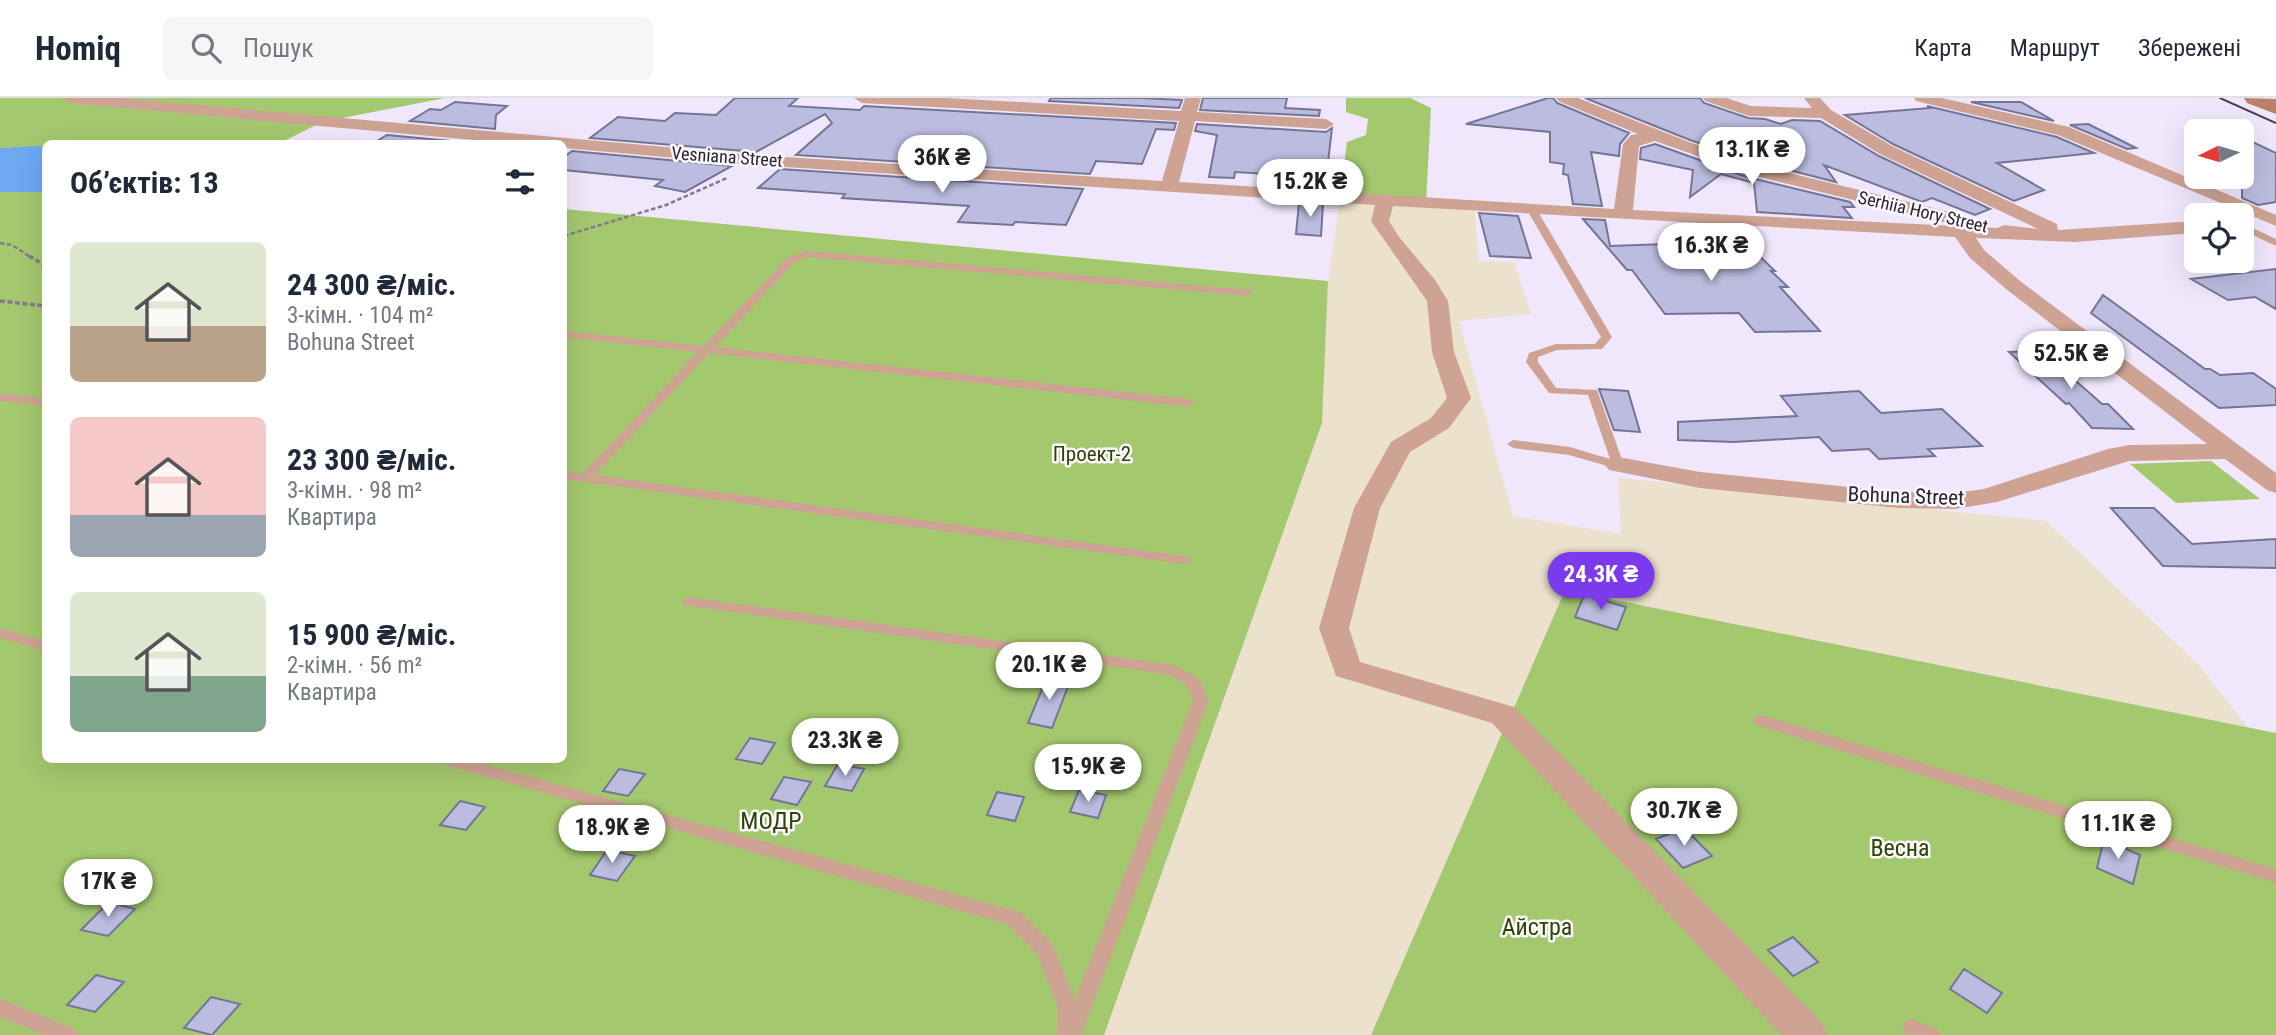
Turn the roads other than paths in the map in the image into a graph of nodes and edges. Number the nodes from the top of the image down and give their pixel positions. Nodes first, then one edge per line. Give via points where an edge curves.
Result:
1 (70, 98) edge
2 (862, 98) edge
3 (1193, 98) edge
4 (1563, 98) edge
5 (1711, 98) edge
6 (1812, 98) edge
7 (1922, 98) edge
8 (2255, 98) edge
9 (2276, 107) edge
10 (1825, 113) junction
11 (1189, 116) junction
12 (1326, 124) dead end
13 (1658, 135) junction
14 (533, 140) edge
15 (567, 143) edge
16 (1169, 186) junction
17 (1386, 201) junction
18 (1532, 210) junction
19 (1623, 215) junction
20 (2275, 221) edge
21 (2254, 224) edge
22 (2184, 228) edge
23 (2254, 231) edge
24 (1962, 233) junction
25 (2023, 235) junction
26 (2065, 235) junction
27 (2276, 243) edge
28 (1249, 293) dead end
29 (567, 334) edge
30 (706, 351) junction
31 (0, 397) edge
32 (42, 402) edge
33 (1189, 403) dead end
34 (1513, 444) dead end
35 (2232, 451) junction
36 (1618, 465) junction
37 (567, 475) edge
38 (585, 478) junction
39 (2276, 485) edge
40 (1184, 560) dead end
41 (689, 602) dead end
42 (0, 633) edge
43 (42, 645) edge
44 (1762, 721) dead end
45 (460, 763) edge
46 (2276, 876) edge
47 (0, 1009) edge
48 (68, 1035) edge
49 (1069, 1035) edge
50 (1807, 1035) edge

1 - 14 street, Vesniana Street
2 - 11 street
3 - 11 street
4 - 13 street, Serhiia Hory Street
5 - 10 street via 1749,111
6 - 10 street
7 - 20 street via 2063,131
8 - 9 main road
10 - 26 street via 1927,172
11 - 12 street
11 - 16 street
13 - 19 street via 1631,144
13 - 25 street, Serhiia Hory Street via 1754,170
15 - 16 street, Vesniana Street via 754,160
16 - 17 street, Vesniana Street
17 - 18 street
17 - 50 street via 1380,221 1384,231 1440,305 1443,354 1459,398 1440,423 1400,447 1367,508 1334,628 1347,670 1503,715
18 - 19 street
18 - 36 lane via 1607,337 1598,347 1545,349 1533,355 1532,362 1553,391 1593,393
19 - 24 street
20 - 21 street
22 - 26 street, Serhiia Hory Street
23 - 27 lane
24 - 25 street
24 - 35 street via 1977,254 2013,285
25 - 26 street, Serhiia Hory Street
28 - 30 lane via 807,254 792,258
29 - 30 lane
30 - 33 lane
30 - 38 lane
31 - 32 lane
34 - 36 lane via 1570,451
35 - 36 street, Bohuna Street via 2129,453 1988,496 1955,501 1713,482
35 - 39 street
37 - 38 lane
38 - 40 lane
41 - 49 lane via 1174,670 1193,682 1201,701
42 - 43 lane
44 - 46 lane
45 - 49 lane via 1013,918 1045,949 1068,1007
47 - 48 lane

